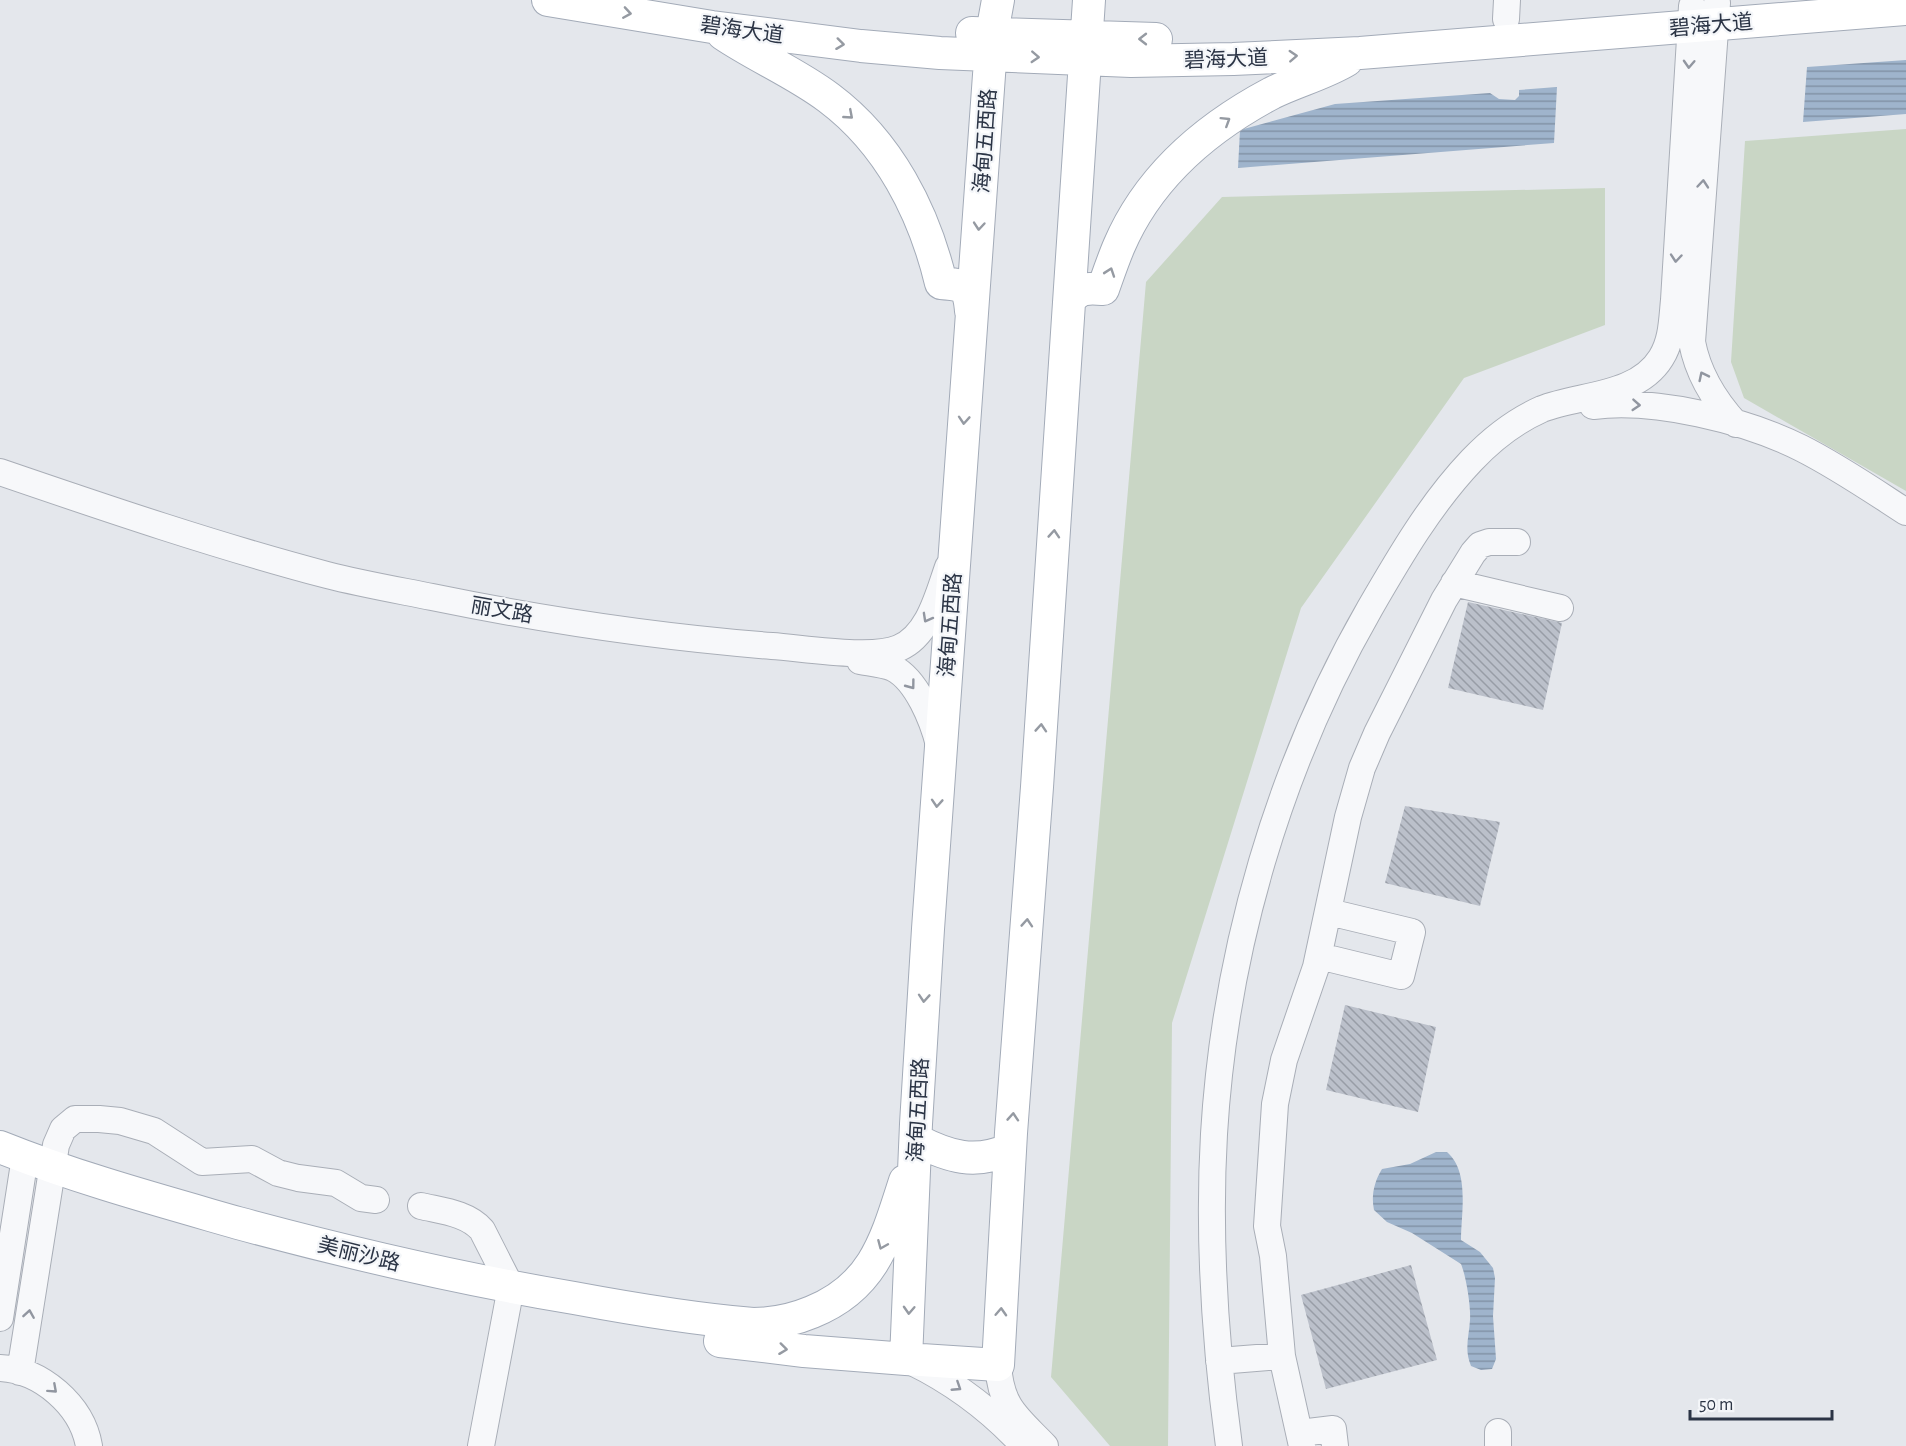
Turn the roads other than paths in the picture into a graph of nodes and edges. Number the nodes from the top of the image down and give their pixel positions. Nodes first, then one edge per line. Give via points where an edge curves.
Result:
1 (548, 0) edge
2 (673, 0) edge
3 (998, 0) edge
4 (1089, 0) edge
5 (1906, 9) edge
6 (1507, 10) edge
7 (1712, 12) edge
8 (712, 27) junction
9 (991, 44) junction
10 (1086, 48) junction
11 (1359, 53) junction
12 (1069, 302) junction
13 (972, 311) junction
14 (1736, 424) junction
15 (0, 472) edge
16 (0, 481) edge
17 (1906, 512) edge
18 (1517, 543) dead end
19 (956, 544) junction
20 (1454, 583) junction
21 (1560, 608) dead end
22 (941, 753) junction
23 (1329, 912) junction
24 (1319, 956) junction
25 (916, 1145) junction
26 (1010, 1162) junction
27 (24, 1166) edge
28 (376, 1200) dead end
29 (421, 1206) dead end
30 (11, 1247) junction
31 (39, 1252) junction
32 (510, 1297) junction
33 (0, 1318) edge
34 (726, 1332) junction
35 (1282, 1356) junction
36 (906, 1359) junction
37 (1224, 1360) junction
38 (998, 1365) junction
39 (10, 1370) edge
40 (1301, 1440) edge
41 (89, 1446) edge
42 (481, 1446) edge
43 (1024, 1446) edge
44 (1045, 1446) edge
45 (1229, 1446) edge
46 (1242, 1446) edge
47 (1335, 1446) edge

1 -> 8 main road, 碧海大道
2 - 9 main road, 碧海大道
3 - 9 main road, 海甸五西路
4 - 10 main road
5 - 7 main road, 碧海大道
6 - 7 main road, 碧海大道
6 -> 10 main road, 碧海大道 via 1362,31 1167,39
7 - 11 main road, 碧海大道
14 -> 7 street via 1714,398 1692,342
7 -> 37 street via 1669,342 1660,359 1630,384 1569,400 1516,423 1493,439 1451,483 1351,640 1315,717 1278,814 1250,909 1232,992 1216,1105 1213,1248
8 -> 9 main road, 碧海大道 via 861,46
8 -> 13 main road via 830,98 863,128 903,183 922,225 940,283 964,288
9 - 10 main road, 碧海大道
9 -> 13 main road, 海甸五西路
10 -> 11 main road, 碧海大道 via 1233,59
10 - 12 main road
12 -> 11 main road via 1080,290 1103,289 1119,245 1137,213 1157,183 1201,137 1271,94
26 -> 12 main road
13 -> 19 main road, 海甸五西路
14 - 17 street via 1800,447
37 -> 14 street via 1222,1177 1235,1033 1243,989 1266,885 1291,803 1329,708 1366,635 1459,488 1499,449 1534,425 1562,413 1610,403 1656,406
19 -> 15 street, 丽文路 via 931,611 912,639 885,652 826,650 666,636 411,593 328,575 202,539
16 -> 22 street, 丽文路 via 203,549 328,583 489,617 650,642 884,665 903,675 920,698
18 - 20 street via 1480,545
19 - 22 main road, 海甸五西路
20 - 21 street
20 - 23 street via 1362,768
22 -> 25 main road, 海甸五西路
23 - 24 street
23 - 24 street via 1412,932 1401,976
24 - 35 street via 1284,1060 1275,1104 1267,1226
25 - 26 main road via 964,1158 989,1156
25 -> 34 main road via 876,1258 853,1289 821,1309 786,1321
25 -> 36 main road, 海甸五西路
38 -> 26 main road
27 - 28 street via 56,1145 63,1129 75,1119 99,1119 140,1125 202,1162 252,1159 278,1173 336,1183 361,1198
27 - 30 street
27 - 31 street
27 - 32 main road, 美丽沙路 via 192,1229 316,1264
29 - 32 street via 476,1222
30 - 31 street
30 - 33 street
39 -> 31 street
32 - 34 main road, 美丽沙路 via 628,1328
32 - 42 street
34 -> 36 main road via 804,1351
35 - 37 street
35 - 40 street
36 - 38 main road
36 -> 43 street via 964,1391 987,1408
37 - 45 street
37 - 46 street
38 - 44 street via 1004,1399
39 -> 41 street via 44,1382 70,1405
40 - 47 street via 1333,1429

